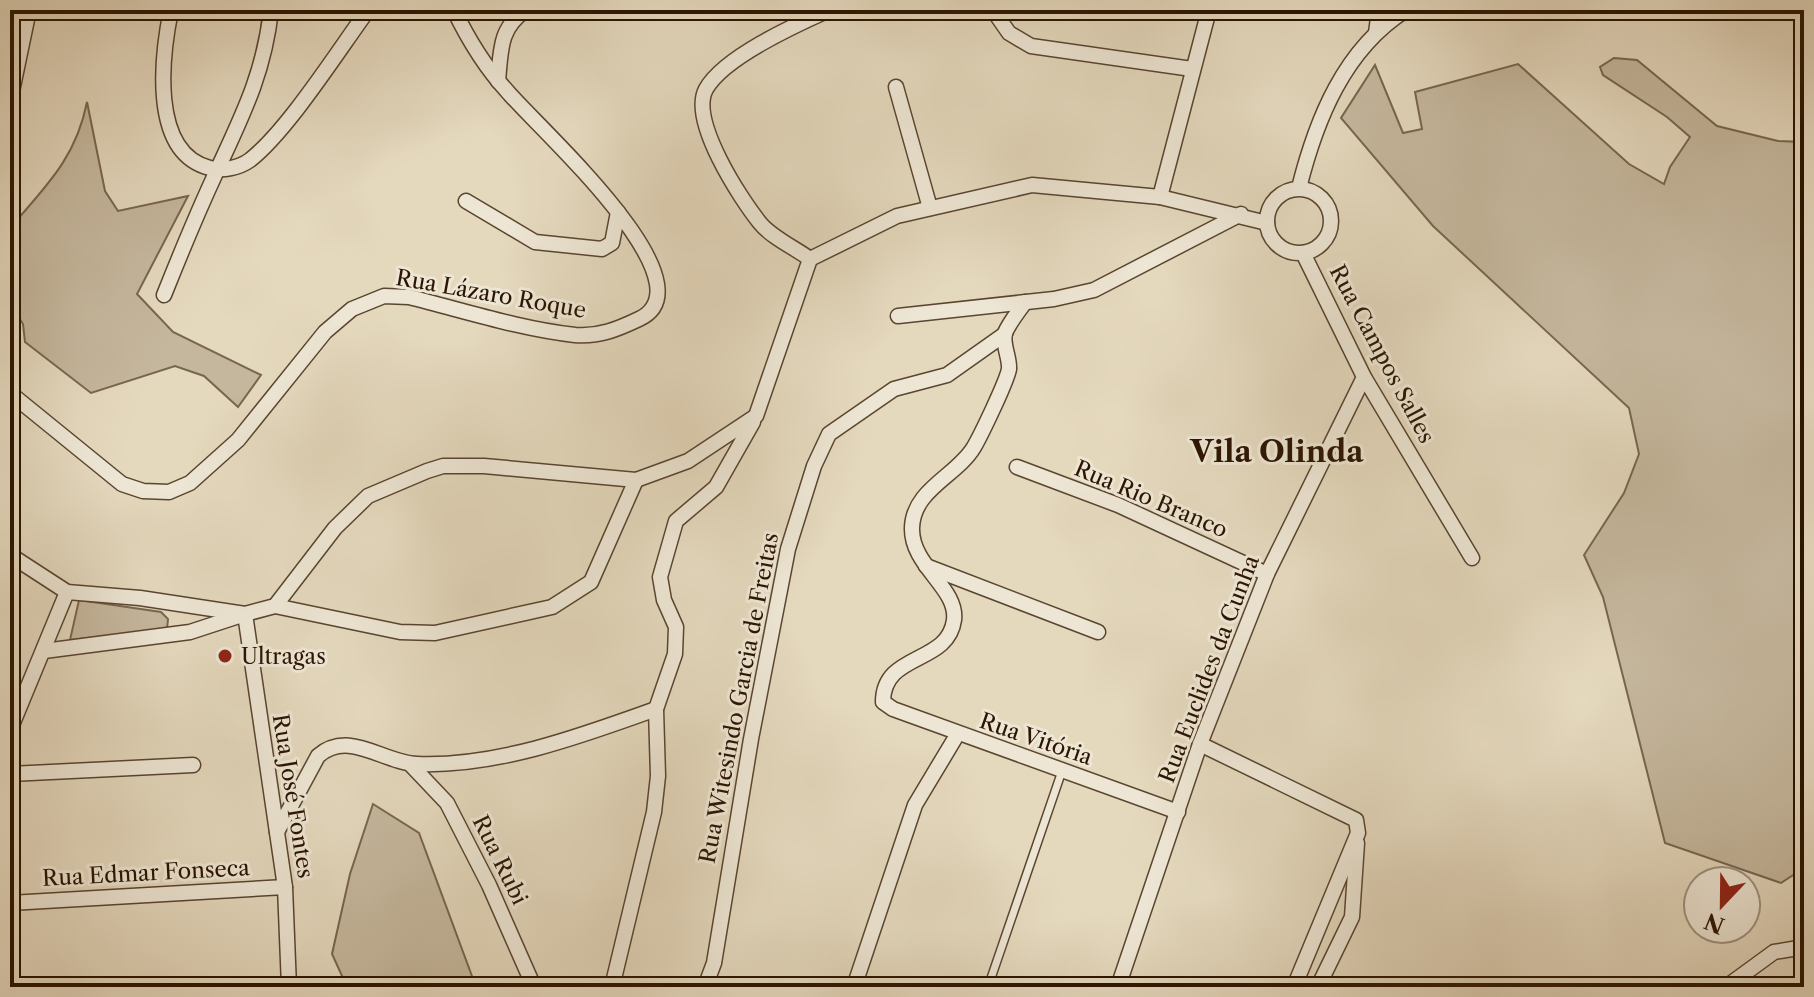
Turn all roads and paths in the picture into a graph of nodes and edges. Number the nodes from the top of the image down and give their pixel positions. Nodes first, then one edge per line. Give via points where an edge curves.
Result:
1 (29, 10) edge
2 (171, 10) edge
3 (271, 10) edge
4 (368, 10) edge
5 (454, 10) edge
6 (526, 10) edge
7 (829, 10) edge
8 (993, 10) edge
9 (1209, 10) edge
10 (1379, 10) edge
11 (1406, 10) edge
12 (1376, 33) junction
13 (1192, 69) junction
14 (498, 81) junction
15 (896, 87) dead end
16 (10, 101) edge
17 (218, 170) junction
18 (1299, 188) junction
19 (1160, 197) junction
20 (466, 201) dead end
21 (930, 208) junction
22 (618, 212) junction
23 (1241, 214) junction
24 (1267, 223) junction
25 (1303, 253) junction
26 (810, 259) junction
27 (164, 295) dead end
28 (1025, 302) junction
29 (898, 316) dead end
30 (1005, 334) junction
31 (1364, 377) junction
32 (10, 393) edge
33 (756, 416) junction
34 (1017, 467) dead end
35 (636, 480) junction
36 (10, 555) edge
37 (1472, 558) dead end
38 (923, 565) junction
39 (1267, 574) junction
40 (67, 592) junction
41 (275, 606) junction
42 (245, 614) junction
43 (1098, 632) dead end
44 (44, 651) junction
45 (656, 709) junction
46 (10, 730) edge
47 (957, 735) junction
48 (1200, 744) junction
49 (410, 764) junction
50 (193, 765) dead end
51 (1062, 771) junction
52 (10, 774) edge
53 (1178, 812) junction
54 (277, 832) junction
55 (1358, 833) junction
56 (285, 887) junction
57 (10, 903) edge
58 (1804, 947) edge
59 (289, 987) edge
60 (534, 987) edge
61 (612, 987) edge
62 (705, 987) edge
63 (854, 987) edge
64 (988, 987) edge
65 (1118, 987) edge
66 (1294, 987) edge
67 (1318, 987) edge
68 (1726, 987) edge

1 - 16 street
2 - 17 street via 161,70 171,127 190,159
3 - 17 street via 256,86
4 - 17 street via 263,147 238,167
5 - 14 street, Rua Lázaro Roque
6 - 14 street via 510,20
7 - 26 street via 721,69 704,92 712,147 761,225
8 - 13 street via 1009,33 1031,46
9 - 13 street
10 - 12 street
11 - 12 street
12 - 18 street via 1337,83 1310,142
13 - 19 street
14 - 22 street, Rua Lázaro Roque
15 - 21 street
17 - 27 street
18 - 24 street via 1272,203
18 - 25 street via 1319,195 1331,213 1329,235
19 - 21 street via 1032,185
19 - 23 street
20 - 22 street via 535,242 602,249 612,243
21 - 26 street via 897,216
22 - 32 street, Rua Lázaro Roque via 650,256 658,277 660,292 645,317 613,331 573,335 409,297 367,301 325,332 238,440 190,483 169,492 122,484
23 - 24 street
23 - 28 street via 1094,290
24 - 25 street via 1275,242
25 - 31 street, Rua Campos Salles
26 - 33 street
28 - 29 street
28 - 30 street
30 - 38 street via 1009,370 973,450 921,501 913,518 914,546
30 - 62 street, Rua Witesindo Garcia de Freitas via 947,375 894,389 829,434 814,466 788,549 714,963
31 - 37 street, Rua Campos Salles
31 - 39 street, Rua Euclides da Cunha
33 - 35 street via 688,461
33 - 45 street via 716,487 676,521 660,577 676,627 675,654
34 - 39 street, Rua Rio Branco via 1118,505
35 - 41 street via 484,466 427,471 368,496 335,528
35 - 41 street via 591,582 552,607 435,633 400,632
36 - 40 street
38 - 43 street
38 - 47 street, Rua Vitória via 949,598 955,616 952,629 927,654 899,665 883,702
39 - 48 street, Rua Euclides da Cunha
40 - 42 street
40 - 44 street
41 - 42 street
42 - 44 street via 190,632
42 - 54 street, Rua José Fontes
44 - 46 street
45 - 49 street via 482,761
45 - 61 street via 654,812
47 - 51 street, Rua Vitória
47 - 63 street via 915,805
48 - 53 street, Rua Euclides da Cunha
48 - 55 street via 1351,817
49 - 54 street via 356,747 328,747
49 - 60 street, Rua Rubi via 447,803
50 - 52 street
51 - 53 street, Rua Vitória
51 - 64 lane
53 - 65 street, Rua Euclides da Cunha
54 - 56 street, Rua José Fontes
55 - 66 street
55 - 67 street via 1352,917
56 - 57 street, Rua Edmar Fonseca
56 - 59 street, Rua José Fontes
58 - 68 street via 1774,952

